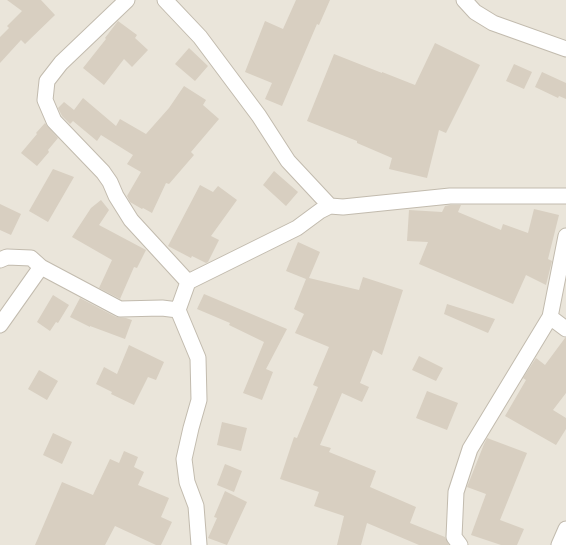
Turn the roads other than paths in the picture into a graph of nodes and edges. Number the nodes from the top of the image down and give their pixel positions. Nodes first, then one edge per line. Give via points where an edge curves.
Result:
1 (127, 0) edge
2 (165, 0) edge
3 (464, 0) edge
4 (566, 49) edge
5 (566, 196) edge
6 (330, 206) junction
7 (566, 236) edge
8 (0, 260) edge
9 (41, 267) junction
10 (188, 282) junction
11 (178, 310) junction
12 (550, 317) junction
13 (0, 325) edge
14 (566, 329) edge
15 (566, 528) edge
16 (198, 545) edge
17 (460, 545) edge
18 (559, 545) edge

1 - 10 street via 61,63 47,80 45,100 54,121 103,172 132,220
2 - 6 street via 200,37 259,116 288,160
3 - 4 street via 475,12 493,23
5 - 6 street via 450,196 343,207
6 - 10 street via 297,228
7 - 12 street
8 - 9 street via 7,257 31,258
9 - 11 street via 120,309
9 - 13 street
10 - 11 street
11 - 16 street via 198,358 199,400 184,458 187,482 196,506
12 - 14 street
12 - 17 street via 470,449 456,492 454,537
15 - 18 street

